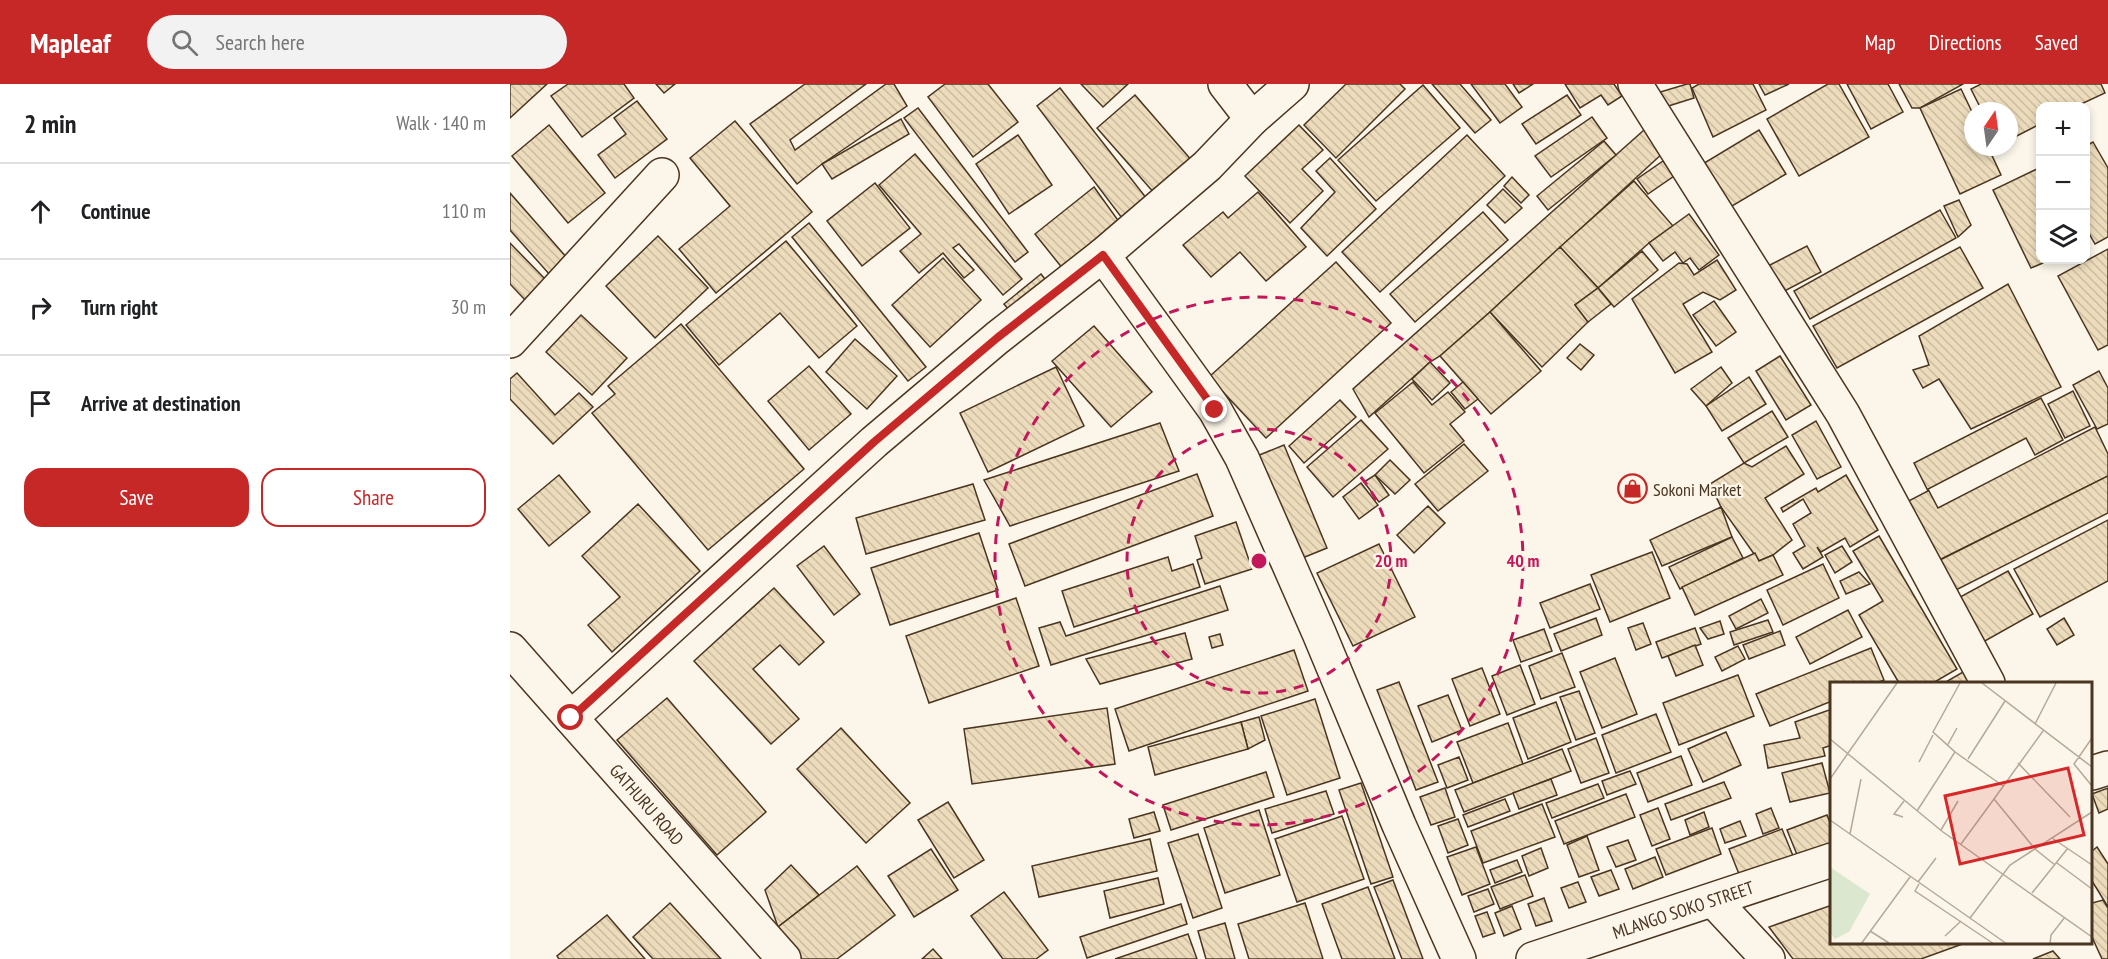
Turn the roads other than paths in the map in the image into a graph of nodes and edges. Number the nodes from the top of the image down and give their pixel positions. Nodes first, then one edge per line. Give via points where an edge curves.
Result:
1 (1225, 84) edge
2 (1292, 84) edge
3 (1635, 84) edge
4 (1252, 119) junction
5 (662, 175) dead end
6 (1103, 255) junction
7 (510, 341) edge
8 (510, 650) edge
9 (1988, 682) edge
10 (571, 718) junction
11 (2108, 768) edge
12 (2093, 772) edge
13 (1830, 861) edge
14 (1713, 900) junction
15 (784, 959) edge
16 (1459, 959) edge
17 (1533, 959) edge
18 (1768, 959) edge

1 - 4 street
2 - 4 street
3 - 9 street via 1843,414
4 - 6 street via 1207,166
5 - 7 street
6 - 10 street via 874,442
6 - 16 street via 1215,410 1242,458
8 - 10 street, GATHURU ROAD
10 - 15 street, GATHURU ROAD
11 - 12 street
13 - 14 street, MLANGO SOKO STREET
14 - 17 street, MLANGO SOKO STREET
14 - 18 street

